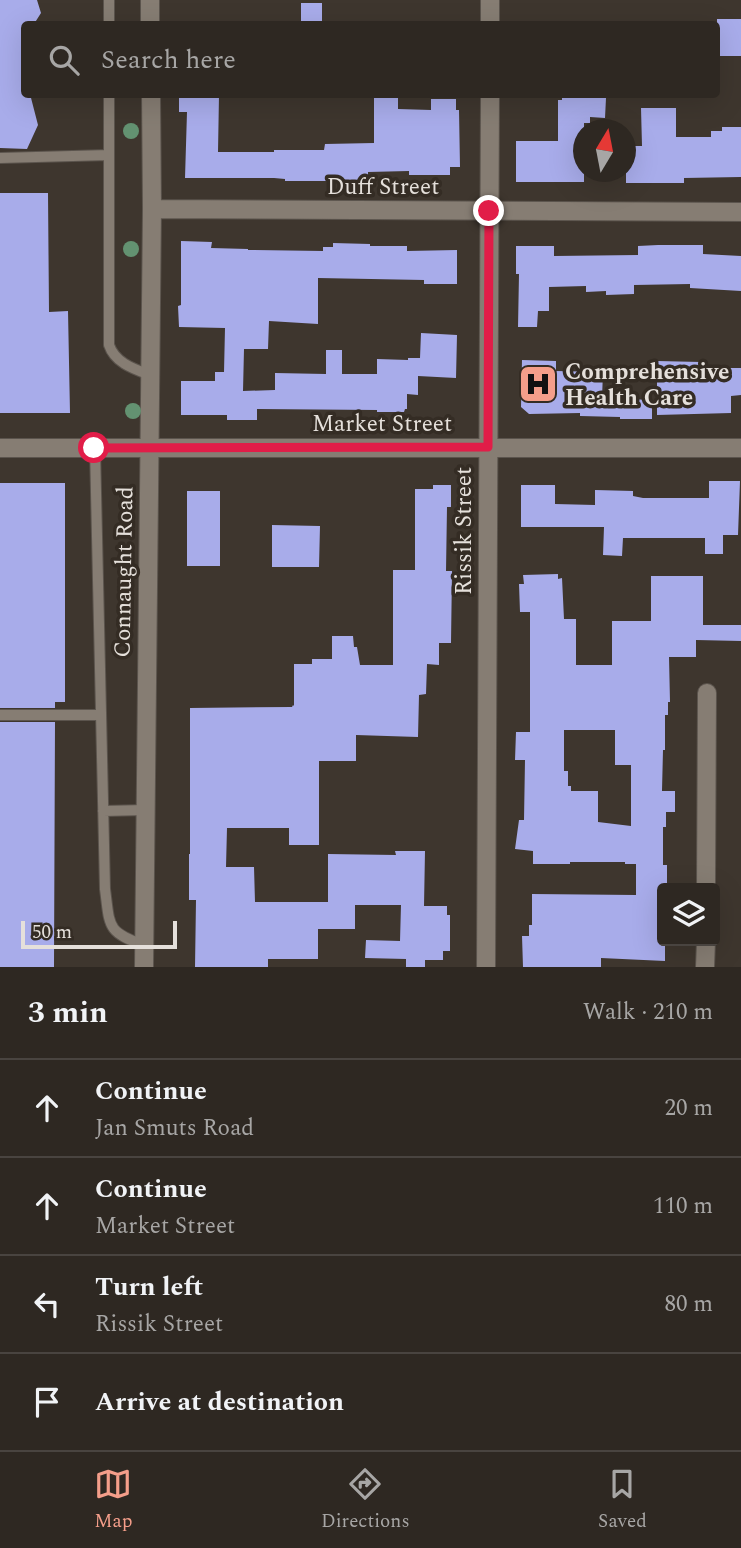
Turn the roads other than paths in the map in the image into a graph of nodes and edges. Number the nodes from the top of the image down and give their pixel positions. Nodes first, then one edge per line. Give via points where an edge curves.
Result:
1 (109, 0) edge
2 (150, 0) edge
3 (490, 0) edge
4 (109, 21) edge
5 (150, 21) edge
6 (490, 21) edge
7 (109, 98) edge
8 (151, 98) edge
9 (490, 98) edge
10 (109, 155) junction
11 (0, 158) edge
12 (152, 209) junction
13 (489, 211) junction
14 (741, 212) edge
15 (150, 376) junction
16 (488, 447) junction
17 (0, 448) edge
18 (94, 448) junction
19 (149, 448) junction
20 (741, 448) edge
21 (707, 692) dead end
22 (0, 715) edge
23 (101, 715) junction
24 (145, 810) junction
25 (103, 811) junction
26 (706, 883) edge
27 (144, 945) junction
28 (705, 946) edge
29 (144, 967) edge
30 (486, 967) edge
31 (705, 967) edge

1 - 4 lane
2 - 5 street
3 - 6 street
7 - 10 lane
8 - 12 street, Connaught Road
9 - 13 street, Rissik Street
10 - 11 lane
10 - 15 lane via 110,345 127,365
12 - 13 street, Duff Street
12 - 15 street, Connaught Road
13 - 14 street, Duff Street
13 - 16 street, Rissik Street
15 - 19 street, Connaught Road
16 - 19 street, Market Street
16 - 20 street, Market Street
16 - 30 street, Rissik Street
17 - 18 street, Market Street
18 - 19 street, Market Street
18 - 23 lane
19 - 24 street, Connaught Road
21 - 26 street
22 - 23 lane
23 - 25 lane
24 - 25 lane
24 - 27 street, Connaught Road
25 - 27 lane via 109,919 123,938
27 - 29 street, Connaught Road
28 - 31 street

